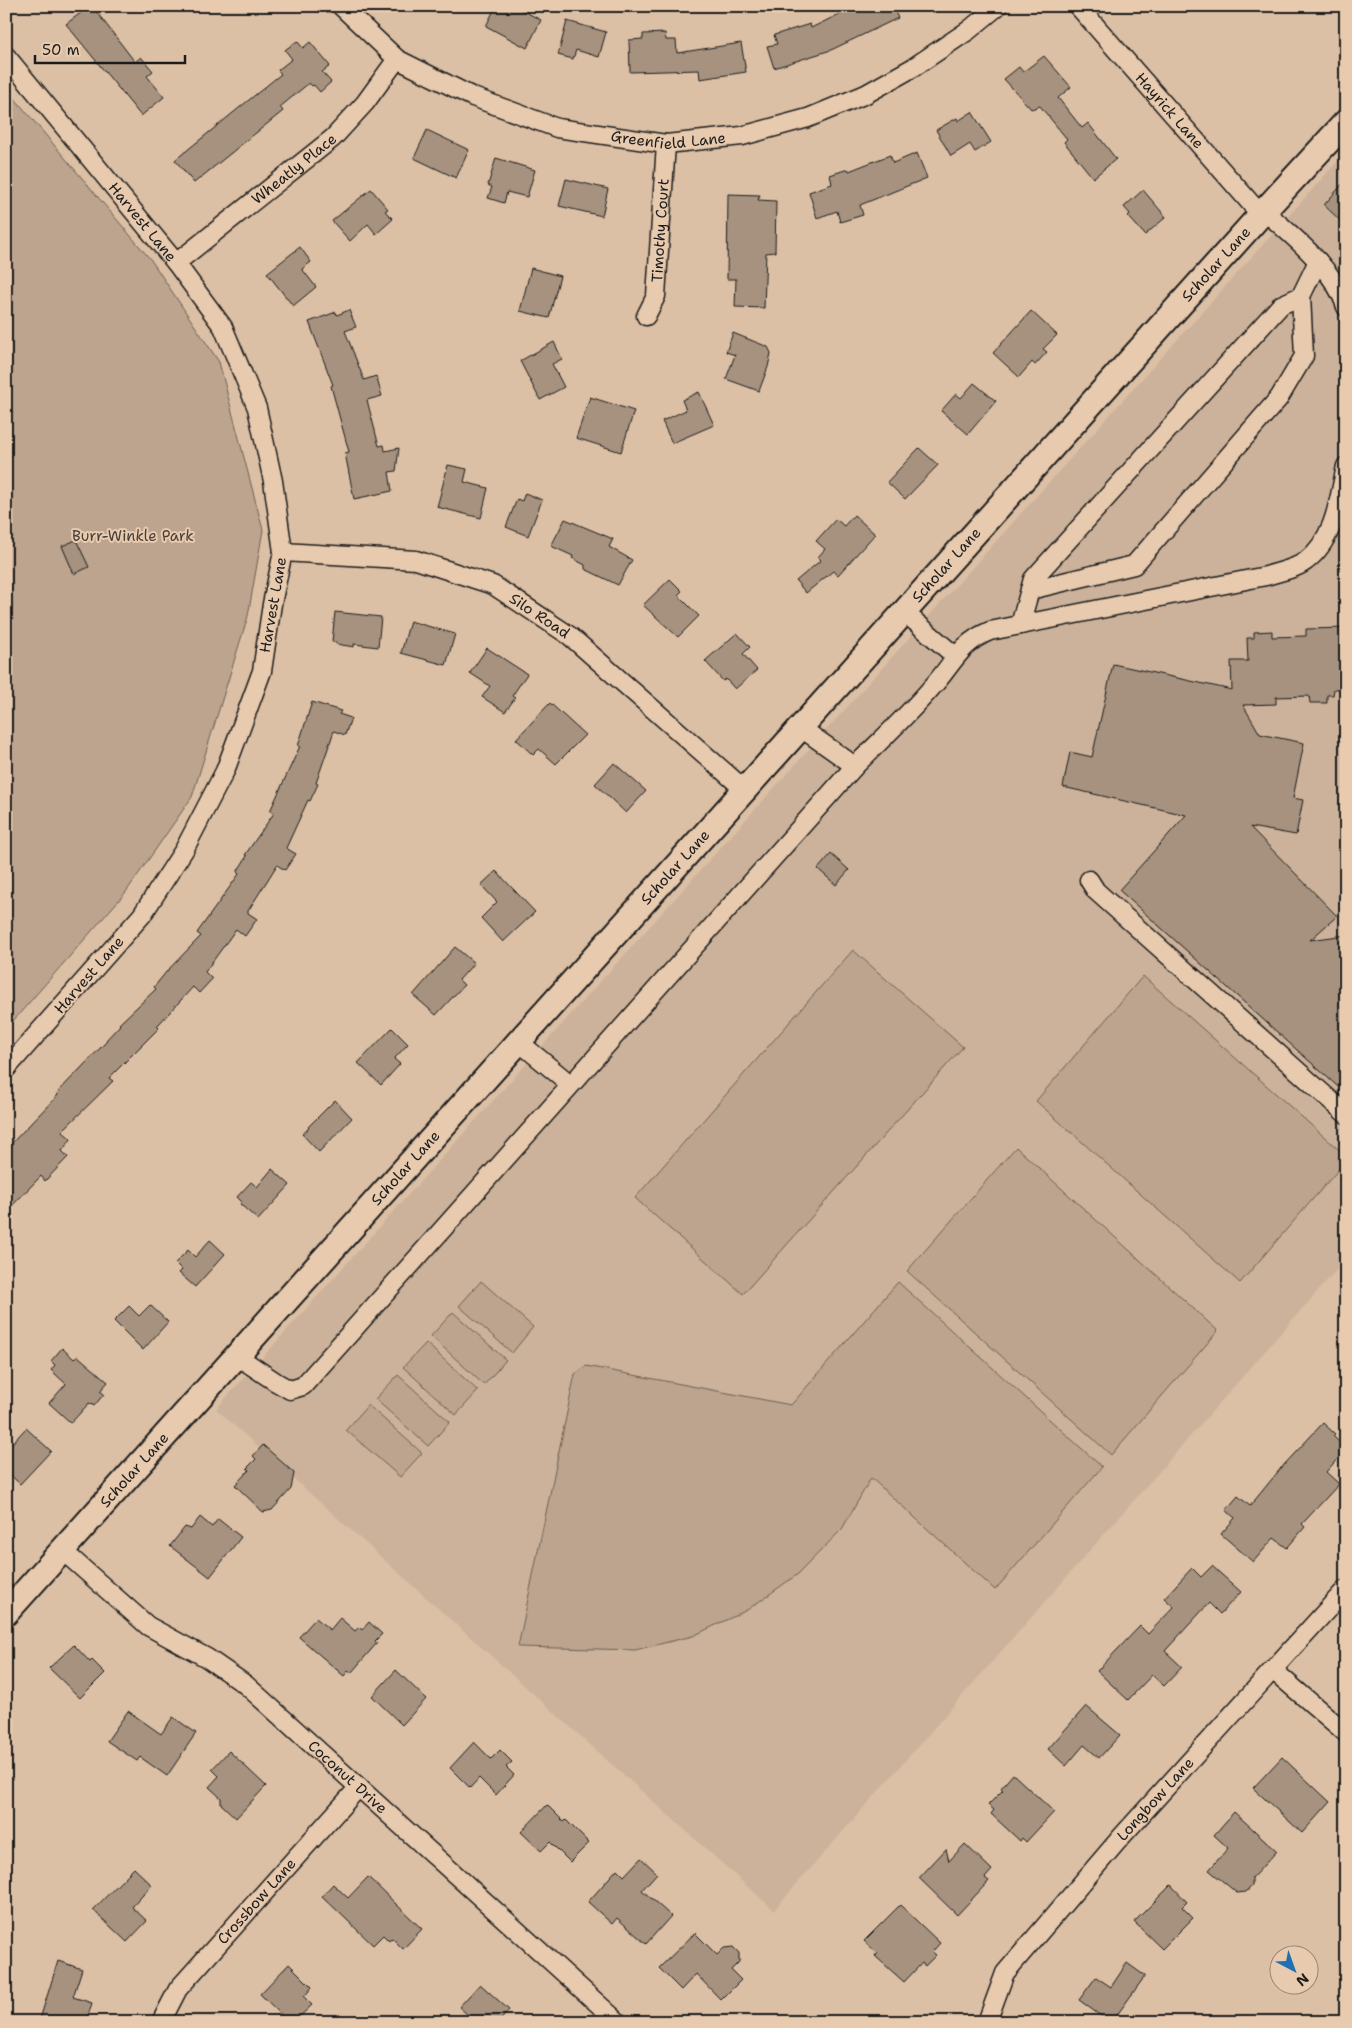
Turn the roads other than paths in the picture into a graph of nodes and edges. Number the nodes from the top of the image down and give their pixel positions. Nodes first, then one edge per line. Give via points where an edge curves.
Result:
1 (341, 6) edge
2 (998, 6) edge
3 (1078, 6) edge
4 (6, 56) edge
5 (397, 59) junction
6 (1346, 122) edge
7 (666, 144) junction
8 (1262, 213) junction
9 (1318, 261) junction
10 (176, 263) junction
11 (1302, 296) junction
12 (1346, 307) edge
13 (646, 316) dead end
14 (1346, 466) edge
15 (283, 552) junction
16 (1030, 590) junction
17 (904, 612) junction
18 (1020, 625) junction
19 (955, 656) junction
20 (801, 728) junction
21 (855, 766) junction
22 (745, 790) junction
23 (1089, 880) dead end
24 (519, 1042) junction
25 (6, 1069) edge
26 (570, 1084) junction
27 (1346, 1114) edge
28 (237, 1356) junction
29 (63, 1551) junction
30 (1346, 1589) edge
31 (6, 1613) edge
32 (1274, 1671) junction
33 (1346, 1733) edge
34 (359, 1787) junction
35 (161, 2022) edge
36 (618, 2022) edge
37 (987, 2022) edge

1 - 5 street, Greenfield Lane
2 - 7 street, Greenfield Lane via 914,67 866,94 816,114 742,136
3 - 8 street, Hayrick Lane
4 - 10 street, Harvest Lane
5 - 7 street, Greenfield Lane via 473,96 557,128
5 - 10 street, Wheatly Place via 365,103 333,138
6 - 8 street, Scholar Lane
7 - 13 street, Timothy Court via 656,296
8 - 9 street, Hayrick Lane
8 - 17 street, Scholar Lane
9 - 11 street
9 - 12 street, Hayrick Lane via 1340,292
10 - 15 street, Harvest Lane via 223,327 257,408
11 - 16 street via 1282,304 1033,579
11 - 16 street via 1304,356 1279,398 1134,565
14 - 18 street via 1335,516 1323,542 1305,562 1266,576
15 - 22 street, Silo Road via 416,560 493,585 570,636
15 - 25 street, Harvest Lane via 262,671 225,771 184,850 142,914
16 - 18 street
17 - 19 street
17 - 20 street, Scholar Lane
18 - 19 street via 980,635
19 - 21 street via 934,685
20 - 21 street
20 - 22 street, Scholar Lane
21 - 26 street
22 - 24 street, Scholar Lane
23 - 27 street via 1096,891
24 - 26 street
24 - 28 street, Scholar Lane
26 - 28 street via 303,1386 290,1390
28 - 29 street, Scholar Lane
29 - 31 street, Scholar Lane
29 - 34 street, Coconut Drive via 148,1626 207,1658 246,1685
30 - 32 street, Longbow Lane
32 - 33 street
32 - 37 street, Longbow Lane via 1122,1836 1005,1973
34 - 35 street, Crossbow Lane via 178,1989
34 - 36 street, Coconut Drive

